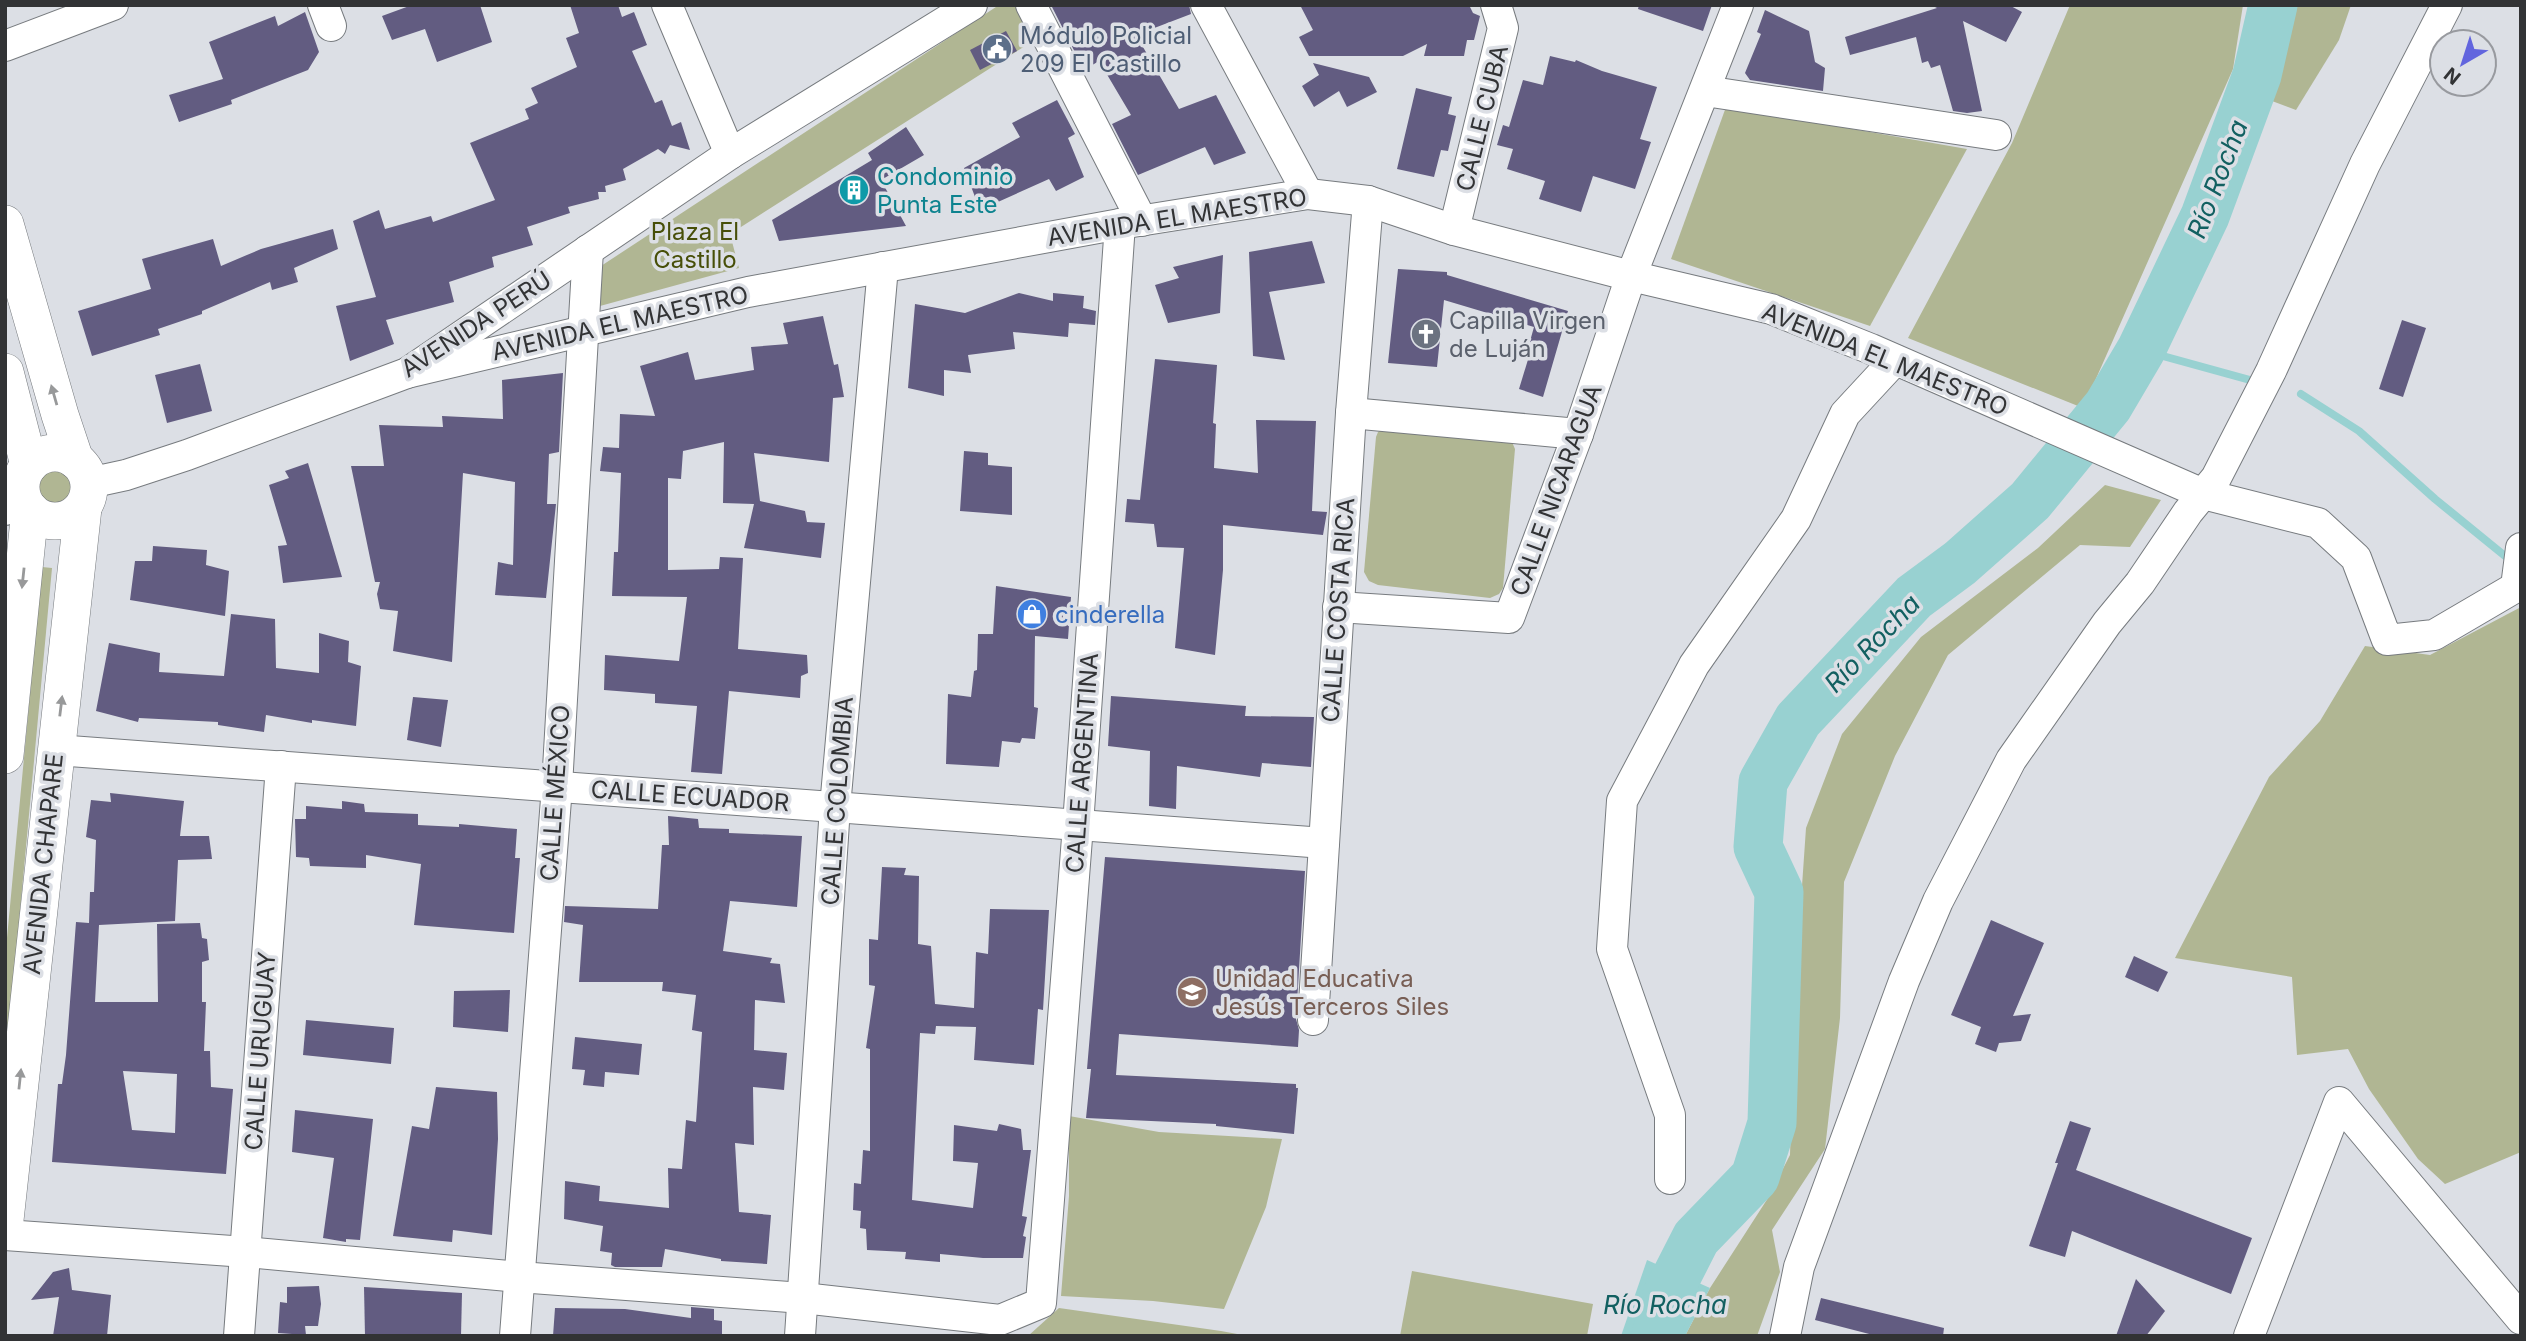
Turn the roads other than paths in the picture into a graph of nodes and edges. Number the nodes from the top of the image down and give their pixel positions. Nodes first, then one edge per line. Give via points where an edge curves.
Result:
1 (113, 5) edge
2 (667, 5) edge
3 (972, 5) edge
4 (1031, 5) edge
5 (1206, 5) edge
6 (1496, 5) edge
7 (1738, 5) edge
8 (2447, 5) edge
9 (5, 46) edge
10 (1705, 91) junction
11 (1996, 135) dead end
12 (730, 154) junction
13 (1308, 194) junction
14 (1368, 201) junction
15 (1131, 223) junction
16 (5, 224) edge
17 (1454, 230) junction
18 (588, 250) junction
19 (883, 267) junction
20 (1631, 276) junction
21 (584, 332) junction
22 (1895, 359) junction
23 (5, 372) edge
24 (407, 373) junction
25 (1351, 413) junction
26 (1578, 434) junction
27 (82, 483) junction
28 (2203, 494) junction
29 (22, 496) edge
30 (2521, 548) edge
31 (1338, 607) junction
32 (55, 750) junction
33 (5, 755) edge
34 (281, 766) junction
35 (556, 786) junction
36 (835, 807) junction
37 (1078, 825) junction
38 (1324, 843) junction
39 (1313, 1020) dead end
40 (1670, 1179) dead end
41 (5, 1220) edge
42 (5, 1236) edge
43 (246, 1252) junction
44 (519, 1277) junction
45 (803, 1298) junction
46 (2521, 1319) edge
47 (1000, 1328) edge
48 (239, 1336) edge
49 (516, 1336) edge
50 (800, 1336) edge
51 (1785, 1336) edge
52 (2249, 1336) edge

1 - 9 street
2 - 12 street
3 - 12 street, AVENIDA PERÚ
4 - 15 street
5 - 13 street
6 - 17 street, CALLE CUBA via 1503,28
7 - 10 street, CALLE NICARAGUA
8 - 28 street via 2365,164 2271,371 2216,478
10 - 11 street
10 - 20 street, CALLE NICARAGUA
12 - 18 street, AVENIDA PERÚ
13 - 14 street, AVENIDA EL MAESTRO
13 - 15 street, AVENIDA EL MAESTRO
14 - 17 street, AVENIDA EL MAESTRO
14 - 25 street, CALLE COSTA RICA
15 - 19 street, AVENIDA EL MAESTRO
15 - 37 street, CALLE ARGENTINA
27 -> 16 main road, AVENIDA CHAPARE
17 - 20 street, AVENIDA EL MAESTRO
18 - 21 street, CALLE MÉXICO
18 - 24 street, AVENIDA PERÚ
19 - 21 street, AVENIDA EL MAESTRO via 748,292
19 - 36 street, CALLE COLOMBIA
20 - 22 street, AVENIDA EL MAESTRO via 1771,309
20 - 26 street, CALLE NICARAGUA
21 - 24 street, AVENIDA EL MAESTRO
21 - 35 street, CALLE MÉXICO
22 - 28 street, AVENIDA EL MAESTRO
22 - 40 street via 1845,414 1796,519 1694,665 1622,801 1612,949 1670,1115
23 - 29 main road, AVENIDA CHAPARE
24 - 27 street, AVENIDA PERÚ via 175,459
25 - 26 street
25 - 31 street, CALLE COSTA RICA
26 - 31 street, CALLE NICARAGUA via 1509,618
27 - 29 main road via 69,519 42,519
27 - 29 main road via 67,455 50,454 43,456
32 -> 27 main road, AVENIDA CHAPARE
28 - 30 street, AVENIDA EL MAESTRO via 2318,523 2356,558 2387,640 2434,635 2516,587
28 - 51 street via 2011,760 1938,901 1904,981 1800,1267
29 -> 33 main road, AVENIDA CHAPARE
31 - 38 street, CALLE COSTA RICA
32 - 34 street, CALLE ECUADOR
41 -> 32 main road, AVENIDA CHAPARE
34 - 35 street, CALLE ECUADOR
34 - 43 street, CALLE URUGUAY
35 - 36 street, CALLE ECUADOR
35 - 44 street, CALLE MÉXICO
36 - 37 street, CALLE ECUADOR
36 - 45 street, CALLE COLOMBIA
37 - 38 street, CALLE ECUADOR
37 - 47 street, CALLE ARGENTINA via 1041,1303
38 - 39 street, CALLE COSTA RICA
42 - 43 street
43 - 44 street
43 - 48 street, CALLE URUGUAY
44 - 45 street
44 - 49 street, CALLE MÉXICO
45 - 47 street
45 - 50 street, CALLE COLOMBIA
46 - 52 street via 2339,1102

